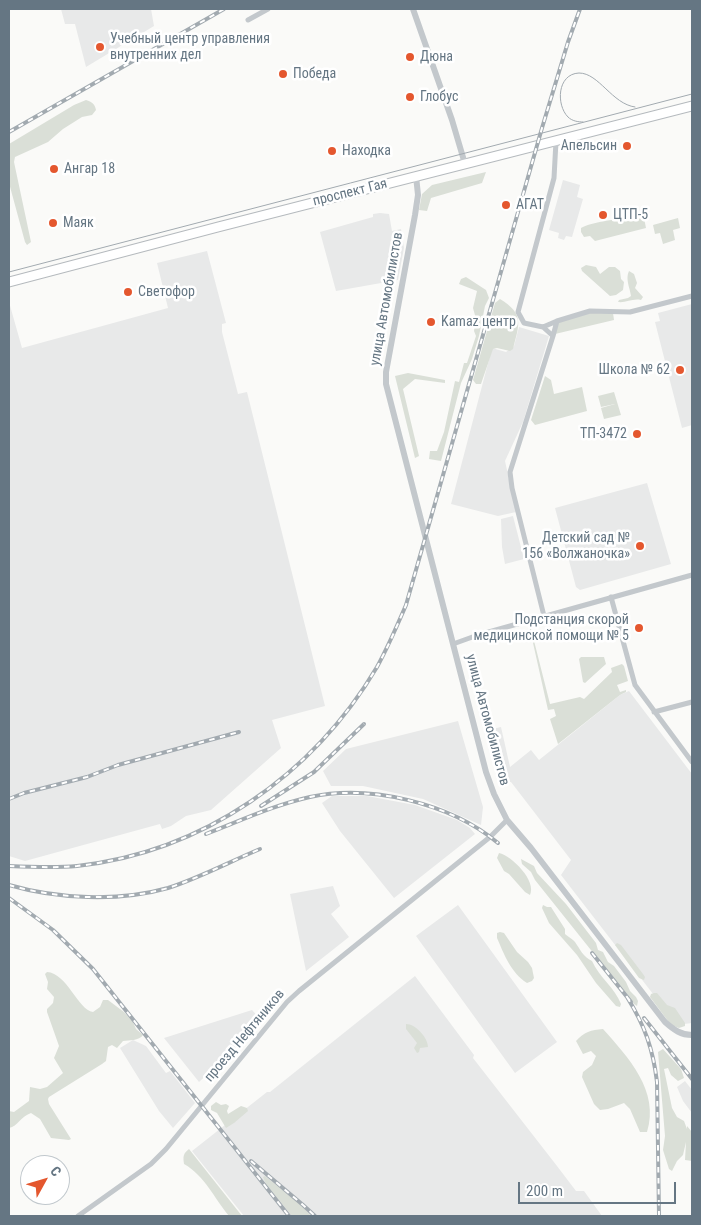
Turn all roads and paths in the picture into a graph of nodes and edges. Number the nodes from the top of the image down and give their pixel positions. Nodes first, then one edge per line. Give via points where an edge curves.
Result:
1 (268, 9) edge
2 (413, 9) edge
3 (248, 20) dead end
4 (692, 106) edge
5 (556, 141) junction
6 (465, 164) junction
7 (416, 176) junction
8 (9, 282) edge
9 (692, 296) edge
10 (557, 321) junction
11 (543, 327) junction
12 (554, 336) junction
13 (692, 575) edge
14 (611, 597) junction
15 (544, 616) junction
16 (453, 644) junction
17 (692, 702) edge
18 (654, 712) junction
19 (692, 762) edge
20 (507, 820) junction
21 (688, 1035) edge
22 (78, 1216) edge

1 - 3 street
2 - 6 street
4 - 5 main road, проспект Гая
5 - 6 main road, проспект Гая
5 - 11 street via 554,178 518,312 524,323
6 - 7 main road, проспект Гая
7 - 8 main road, проспект Гая
7 - 16 street, улица Автомобилистов via 418,196 386,384
9 - 10 street via 630,312 590,311
10 - 11 street
10 - 12 street
11 - 12 street
12 - 15 street via 510,472
13 - 14 street
14 - 15 street
14 - 18 street via 631,676
15 - 16 street
16 - 20 street, улица Автомобилистов via 486,772
17 - 18 street
18 - 19 street
20 - 21 street, улица Автомобилистов via 665,1022 673,1030
20 - 22 street, проезд Нефтяников via 299,991 166,1150

